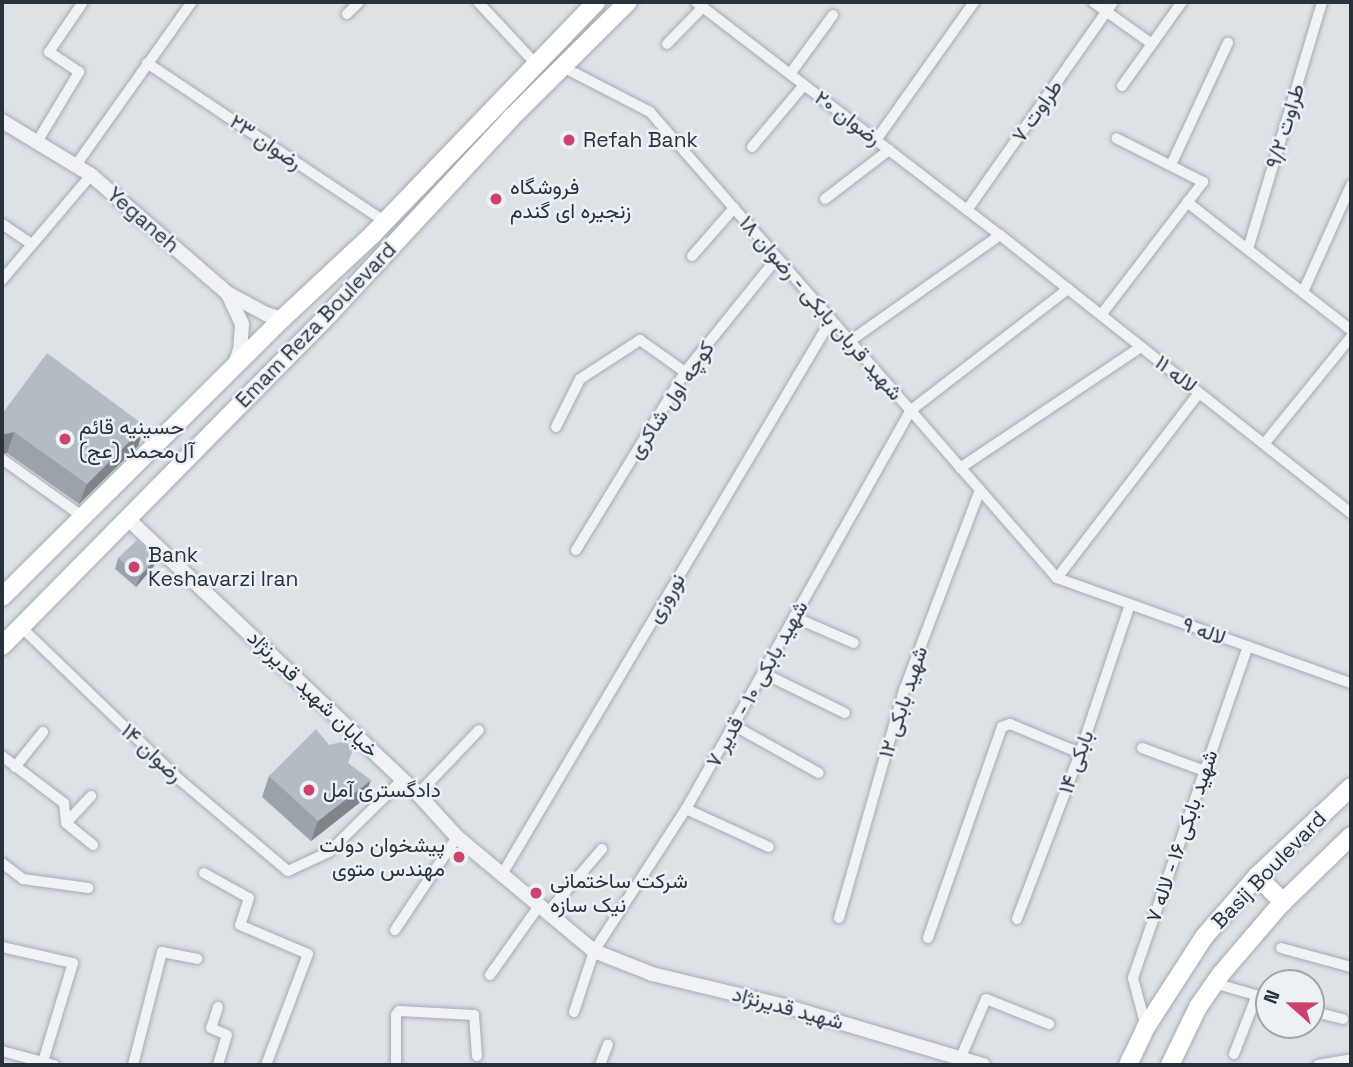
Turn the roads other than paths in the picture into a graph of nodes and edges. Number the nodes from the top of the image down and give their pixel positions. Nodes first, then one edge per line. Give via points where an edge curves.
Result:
1 (83, 2) edge
2 (192, 2) edge
3 (359, 2) edge
4 (478, 2) edge
5 (596, 2) edge
6 (628, 2) edge
7 (974, 2) edge
8 (1093, 2) edge
9 (1182, 2) edge
10 (1322, 2) edge
11 (700, 5) edge
12 (1110, 7) edge
13 (347, 14) dead end
14 (832, 15) dead end
15 (1227, 43) dead end
16 (667, 44) dead end
17 (1152, 44) junction
18 (147, 63) junction
19 (536, 64) junction
20 (563, 67) junction
21 (790, 74) junction
22 (804, 85) junction
23 (1122, 86) dead end
24 (2, 121) edge
25 (1116, 138) dead end
26 (876, 140) junction
27 (37, 142) junction
28 (752, 148) dead end
29 (890, 150) junction
30 (76, 165) junction
31 (1171, 165) junction
32 (90, 175) junction
33 (1351, 185) edge
34 (825, 199) dead end
35 (1187, 202) junction
36 (734, 208) junction
37 (967, 210) junction
38 (385, 222) junction
39 (2, 224) edge
40 (1000, 235) junction
41 (32, 244) junction
42 (1248, 249) junction
43 (692, 256) dead end
44 (777, 258) junction
45 (2, 280) edge
46 (1068, 289) junction
47 (1303, 292) junction
48 (227, 293) junction
49 (289, 313) junction
50 (1101, 315) junction
51 (831, 320) junction
52 (317, 326) junction
53 (1351, 330) edge
54 (1351, 337) edge
55 (850, 341) junction
56 (1141, 346) junction
57 (234, 368) junction
58 (685, 372) junction
59 (1199, 393) junction
60 (191, 410) junction
61 (910, 411) junction
62 (556, 427) dead end
63 (212, 432) junction
64 (1264, 444) junction
65 (2, 459) edge
66 (960, 468) junction
67 (980, 491) junction
68 (1350, 511) edge
69 (82, 516) junction
70 (127, 518) junction
71 (576, 550) dead end
72 (1057, 578) junction
73 (2, 597) edge
74 (1130, 604) junction
75 (794, 617) junction
76 (21, 627) junction
77 (854, 643) dead end
78 (2, 646) edge
79 (1248, 646) junction
80 (763, 673) junction
81 (1351, 683) edge
82 (845, 713) dead end
83 (733, 725) junction
84 (479, 730) dead end
85 (43, 732) dead end
86 (1142, 748) dead end
87 (1080, 753) junction
88 (2, 756) edge
89 (15, 767) junction
90 (1205, 771) junction
91 (819, 773) dead end
92 (402, 779) junction
93 (1351, 787) edge
94 (418, 794) junction
95 (91, 796) dead end
96 (687, 809) junction
97 (66, 823) junction
98 (1351, 835) edge
99 (457, 837) junction
100 (93, 845) dead end
101 (769, 848) dead end
102 (602, 849) dead end
103 (2, 863) edge
104 (204, 873) dead end
105 (501, 876) junction
106 (1256, 876) junction
107 (88, 888) dead end
108 (1283, 902) junction
109 (544, 909) junction
110 (839, 918) dead end
111 (1017, 919) dead end
112 (395, 930) dead end
113 (928, 938) dead end
114 (2, 947) edge
115 (1280, 947) dead end
116 (594, 951) junction
117 (197, 959) dead end
118 (1351, 967) edge
119 (489, 975) dead end
120 (1214, 984) junction
121 (1255, 994) edge
122 (1255, 1000) edge
123 (218, 1007) dead end
124 (574, 1013) dead end
125 (1325, 1014) edge
126 (1343, 1019) dead end
127 (1049, 1024) dead end
128 (1146, 1027) junction
129 (608, 1044) dead end
130 (2, 1051) edge
131 (1234, 1054) dead end
132 (477, 1056) dead end
133 (961, 1058) junction
134 (1351, 1059) edge
135 (49, 1064) edge
136 (133, 1065) edge
137 (218, 1065) edge
138 (266, 1065) edge
139 (396, 1065) edge
140 (600, 1065) edge
141 (983, 1065) edge
142 (1128, 1065) edge
143 (1170, 1065) edge
144 (1318, 1065) edge

1 - 27 street via 49,52 79,72
2 - 18 street
3 - 13 street
4 - 19 street
5 - 19 main road, Emam Reza Boulevard
6 - 20 main road, Emam Reza Boulevard
7 - 26 street
8 - 12 street
9 - 17 street
10 - 42 street, طراوت ۹/۲
11 - 16 street
11 - 21 street, رضوان ۲۰
12 - 17 street
12 - 37 street, طراوت ۷
14 - 21 street
15 - 31 street
17 - 23 street
18 - 30 street
18 - 38 street, رضوان ۲۳
19 - 38 main road, Emam Reza Boulevard
20 - 36 street, شهید قربان بابکی - رضوان ۱۸ via 650,112
20 - 52 main road, Emam Reza Boulevard
21 - 22 street, رضوان ۲۰
22 - 26 street, رضوان ۲۰
22 - 28 street
24 - 27 street, Yeganeh
25 - 31 street
26 - 29 street, رضوان ۲۰
27 - 30 street, Yeganeh
29 - 34 street
29 - 37 street, رضوان ۲۰
30 - 32 street, Yeganeh
31 - 35 street via 1203,182
32 - 41 street
32 - 48 street, Yeganeh
33 - 47 street
35 - 42 street
35 - 50 street
36 - 43 street
36 - 44 street, شهید قربان بابکی - رضوان ۱۸
37 - 40 street, رضوان ۲۰
38 - 49 main road, Emam Reza Boulevard
39 - 41 street
40 - 46 street, لاله ۱۱
40 - 55 street
41 - 45 street
42 - 47 street
44 - 51 street, شهید قربان بابکی - رضوان ۱۸
44 - 58 street, کوچه اول شاکری
46 - 50 street, لاله ۱۱
46 - 61 street
47 - 53 street
48 - 49 street, Yeganeh via 266,314
48 - 57 street via 242,324
49 - 52 main road
49 - 57 main road, Emam Reza Boulevard
50 - 56 street, لاله ۱۱
51 - 55 street, شهید قربان بابکی - رضوان ۱۸
51 - 105 street, نوروزی
52 - 63 main road, Emam Reza Boulevard
54 - 64 street
55 - 61 street, شهید قربان بابکی - رضوان ۱۸
56 - 59 street, لاله ۱۱
56 - 66 street
57 - 60 main road, Emam Reza Boulevard
58 - 62 street via 640,340 580,379
58 - 71 street, کوچه اول شاکری
59 - 64 street, لاله ۱۱
59 - 72 street
60 - 63 main road
60 - 69 main road, Emam Reza Boulevard
61 - 66 street, شهید قربان بابکی - رضوان ۱۸
61 - 75 street, شهید بابکی ۱۰ - قدیر ۷
63 - 70 main road, Emam Reza Boulevard
64 - 68 street, لاله ۱۱
65 - 69 street
66 - 67 street, شهید قربان بابکی - رضوان ۱۸
67 - 72 street, شهید قربان بابکی - رضوان ۱۸
67 - 110 street, شهید بابکی ۱۲ via 905,690
69 - 73 main road, Emam Reza Boulevard
70 - 76 main road, Emam Reza Boulevard
70 - 92 street, خيابان شهيد قديرنژاد
72 - 74 street, لاله ۹
74 - 79 street, لاله ۹
74 - 87 street, بابکی ۱۴
75 - 77 street
75 - 80 street, شهید بابکی ۱۰ - قدیر ۷
76 - 78 main road, Emam Reza Boulevard
76 - 92 street, رضوان ۱۴ via 180,780 288,871 329,852
79 - 81 street, لاله ۹
79 - 90 street, شهید بابکی ۱۶ - لاله ۷
80 - 82 street
80 - 83 street, شهید بابکی ۱۰ - قدیر ۷
83 - 91 street
83 - 96 street, شهید بابکی ۱۰ - قدیر ۷
84 - 94 street
85 - 89 street
86 - 90 street
87 - 111 street, بابکی ۱۴
87 - 113 street via 1010,724 1002,727
88 - 89 street
89 - 97 street via 64,803
90 - 128 street, شهید بابکی ۱۶ - لاله ۷ via 1133,978
92 - 94 street, خيابان شهيد قديرنژاد
93 - 106 main road, Basij Boulevard
94 - 99 street, خيابان شهيد قديرنژاد
95 - 97 street
96 - 101 street
96 - 116 street, شهید بابکی ۱۰ - قدیر ۷
97 - 100 street
98 - 108 main road, Basij Boulevard
99 - 105 street, خيابان شهيد قديرنژاد
99 - 112 street
102 - 109 street
103 - 107 street via 23,879
104 - 138 street via 248,898 240,925 308,954
105 - 109 street, خيابان شهيد قديرنژاد
106 - 108 main road
106 - 128 main road, Basij Boulevard via 1204,937
108 - 120 main road, Basij Boulevard
109 - 116 street, خيابان شهيد قديرنژاد
109 - 119 street
114 - 135 street via 73,963
115 - 118 street
116 - 124 street, شهید بابکی ۱۰ - قدیر ۷
116 - 133 street, شهید قدیرنژاد via 652,974 785,1006
117 - 136 street via 162,952
120 - 121 street
120 - 143 main road, Basij Boulevard
122 - 131 street
123 - 137 street via 211,1028 227,1035
125 - 126 street
127 - 133 street via 986,999
128 - 142 main road, Basij Boulevard
129 - 140 street
130 - 135 street
132 - 139 street via 474,1015 399,1011
133 - 141 street, شهید قدیرنژاد
134 - 144 street

